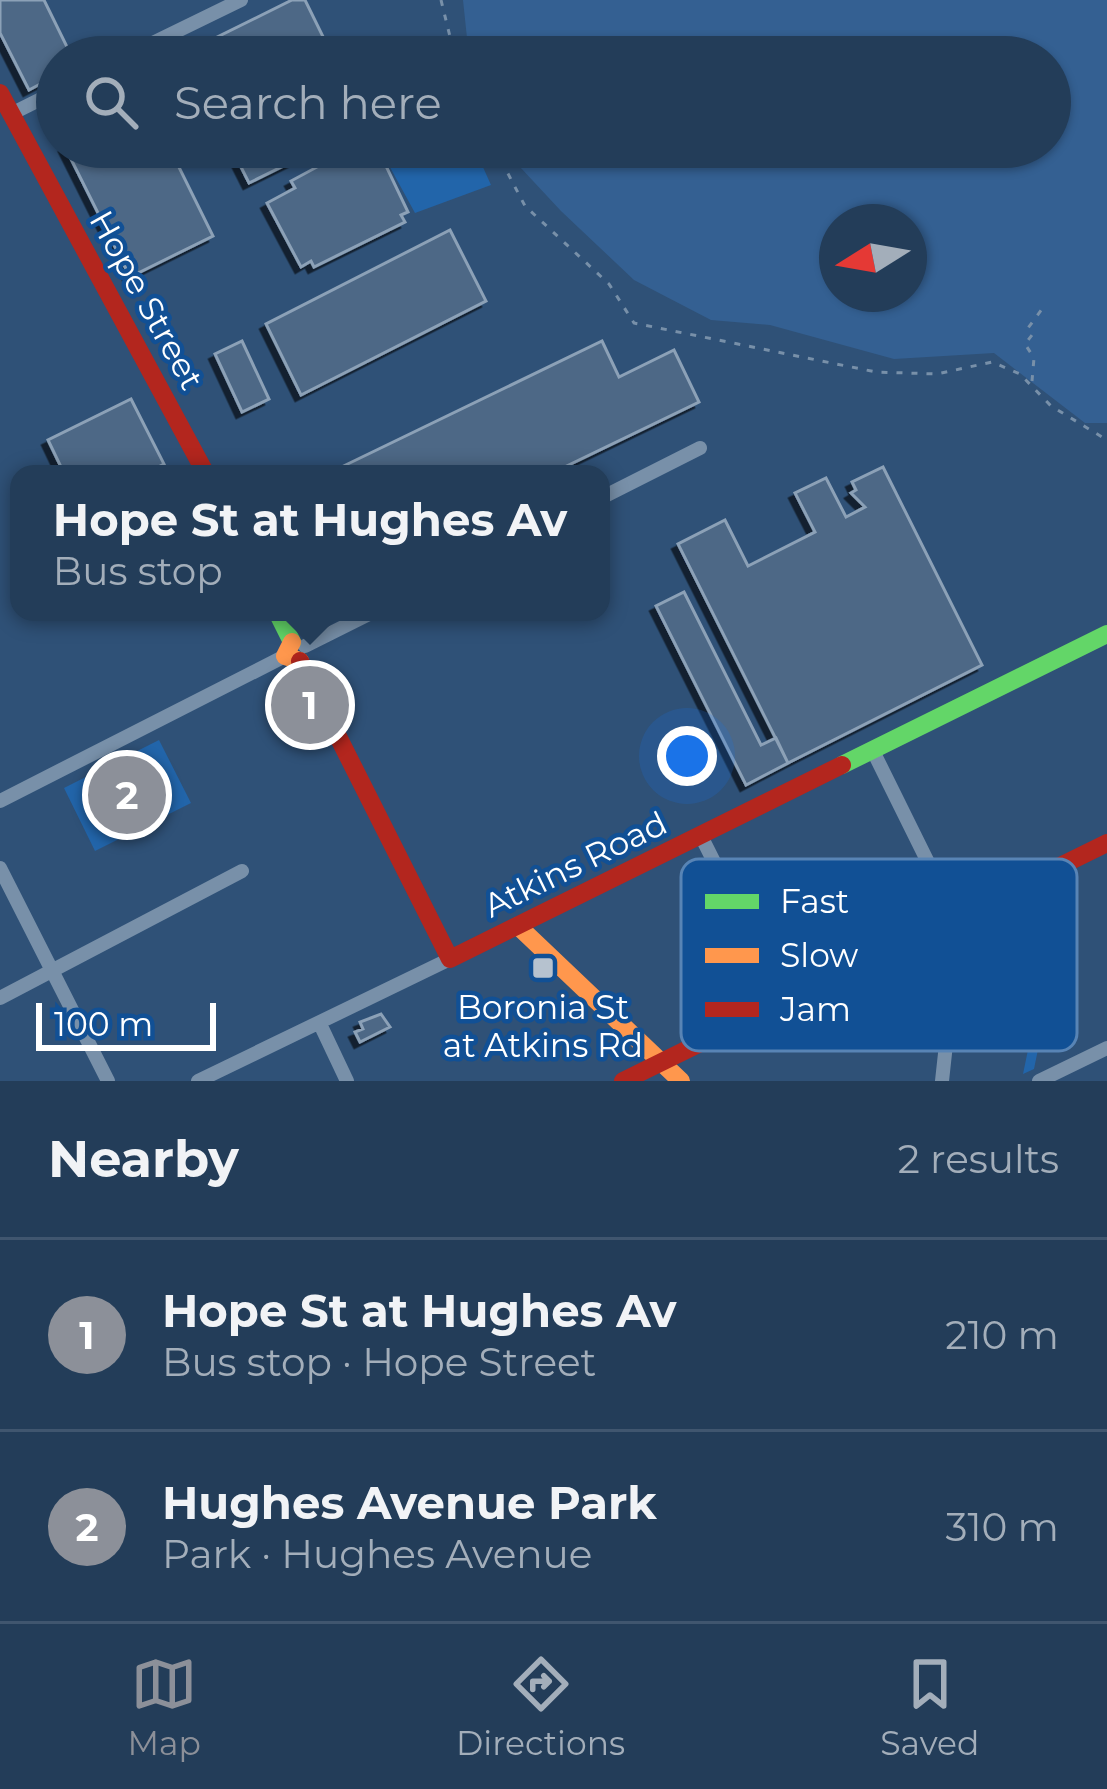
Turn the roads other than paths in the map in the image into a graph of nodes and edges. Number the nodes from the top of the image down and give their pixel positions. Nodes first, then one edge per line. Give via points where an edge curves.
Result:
1 (241, 0) edge
2 (167, 36) edge
3 (0, 93) edge
4 (36, 102) edge
5 (11, 114) junction
6 (36, 160) edge
7 (40, 168) edge
8 (700, 448) dead end
9 (201, 465) edge
10 (610, 493) edge
11 (281, 621) edge
12 (356, 621) edge
13 (1107, 634) edge
14 (295, 651) junction
15 (873, 751) junction
16 (0, 801) edge
17 (701, 836) junction
18 (1107, 843) edge
19 (713, 859) edge
20 (928, 859) edge
21 (1074, 859) edge
22 (0, 868) edge
23 (242, 871) dead end
24 (518, 926) junction
25 (450, 959) junction
26 (52, 969) junction
27 (0, 998) edge
28 (320, 1024) junction
29 (1107, 1048) edge
30 (683, 1051) edge
31 (945, 1051) edge
32 (661, 1062) junction
33 (108, 1081) edge
34 (198, 1081) edge
35 (347, 1081) edge
36 (623, 1081) edge
37 (681, 1081) edge
38 (942, 1081) edge
39 (1039, 1081) edge

1 - 2 street
3 - 5 street, Hope Street
4 - 5 street
5 - 6 street, Hope Street
7 - 9 street, Hope Street
8 - 10 street
11 - 14 street
12 - 14 street
13 - 15 street, Atkins Road
14 - 16 street
14 - 25 street
15 - 17 street, Atkins Road
15 - 20 street
17 - 19 street
17 - 24 street, Atkins Road
18 - 21 street
22 - 26 street
23 - 26 street
24 - 25 street, Atkins Road
24 - 32 street
25 - 28 street, Atkins Road
26 - 27 street
26 - 33 street
28 - 34 street, Atkins Road
28 - 35 street
29 - 39 street
30 - 32 street
31 - 38 street
32 - 36 street
32 - 37 street

